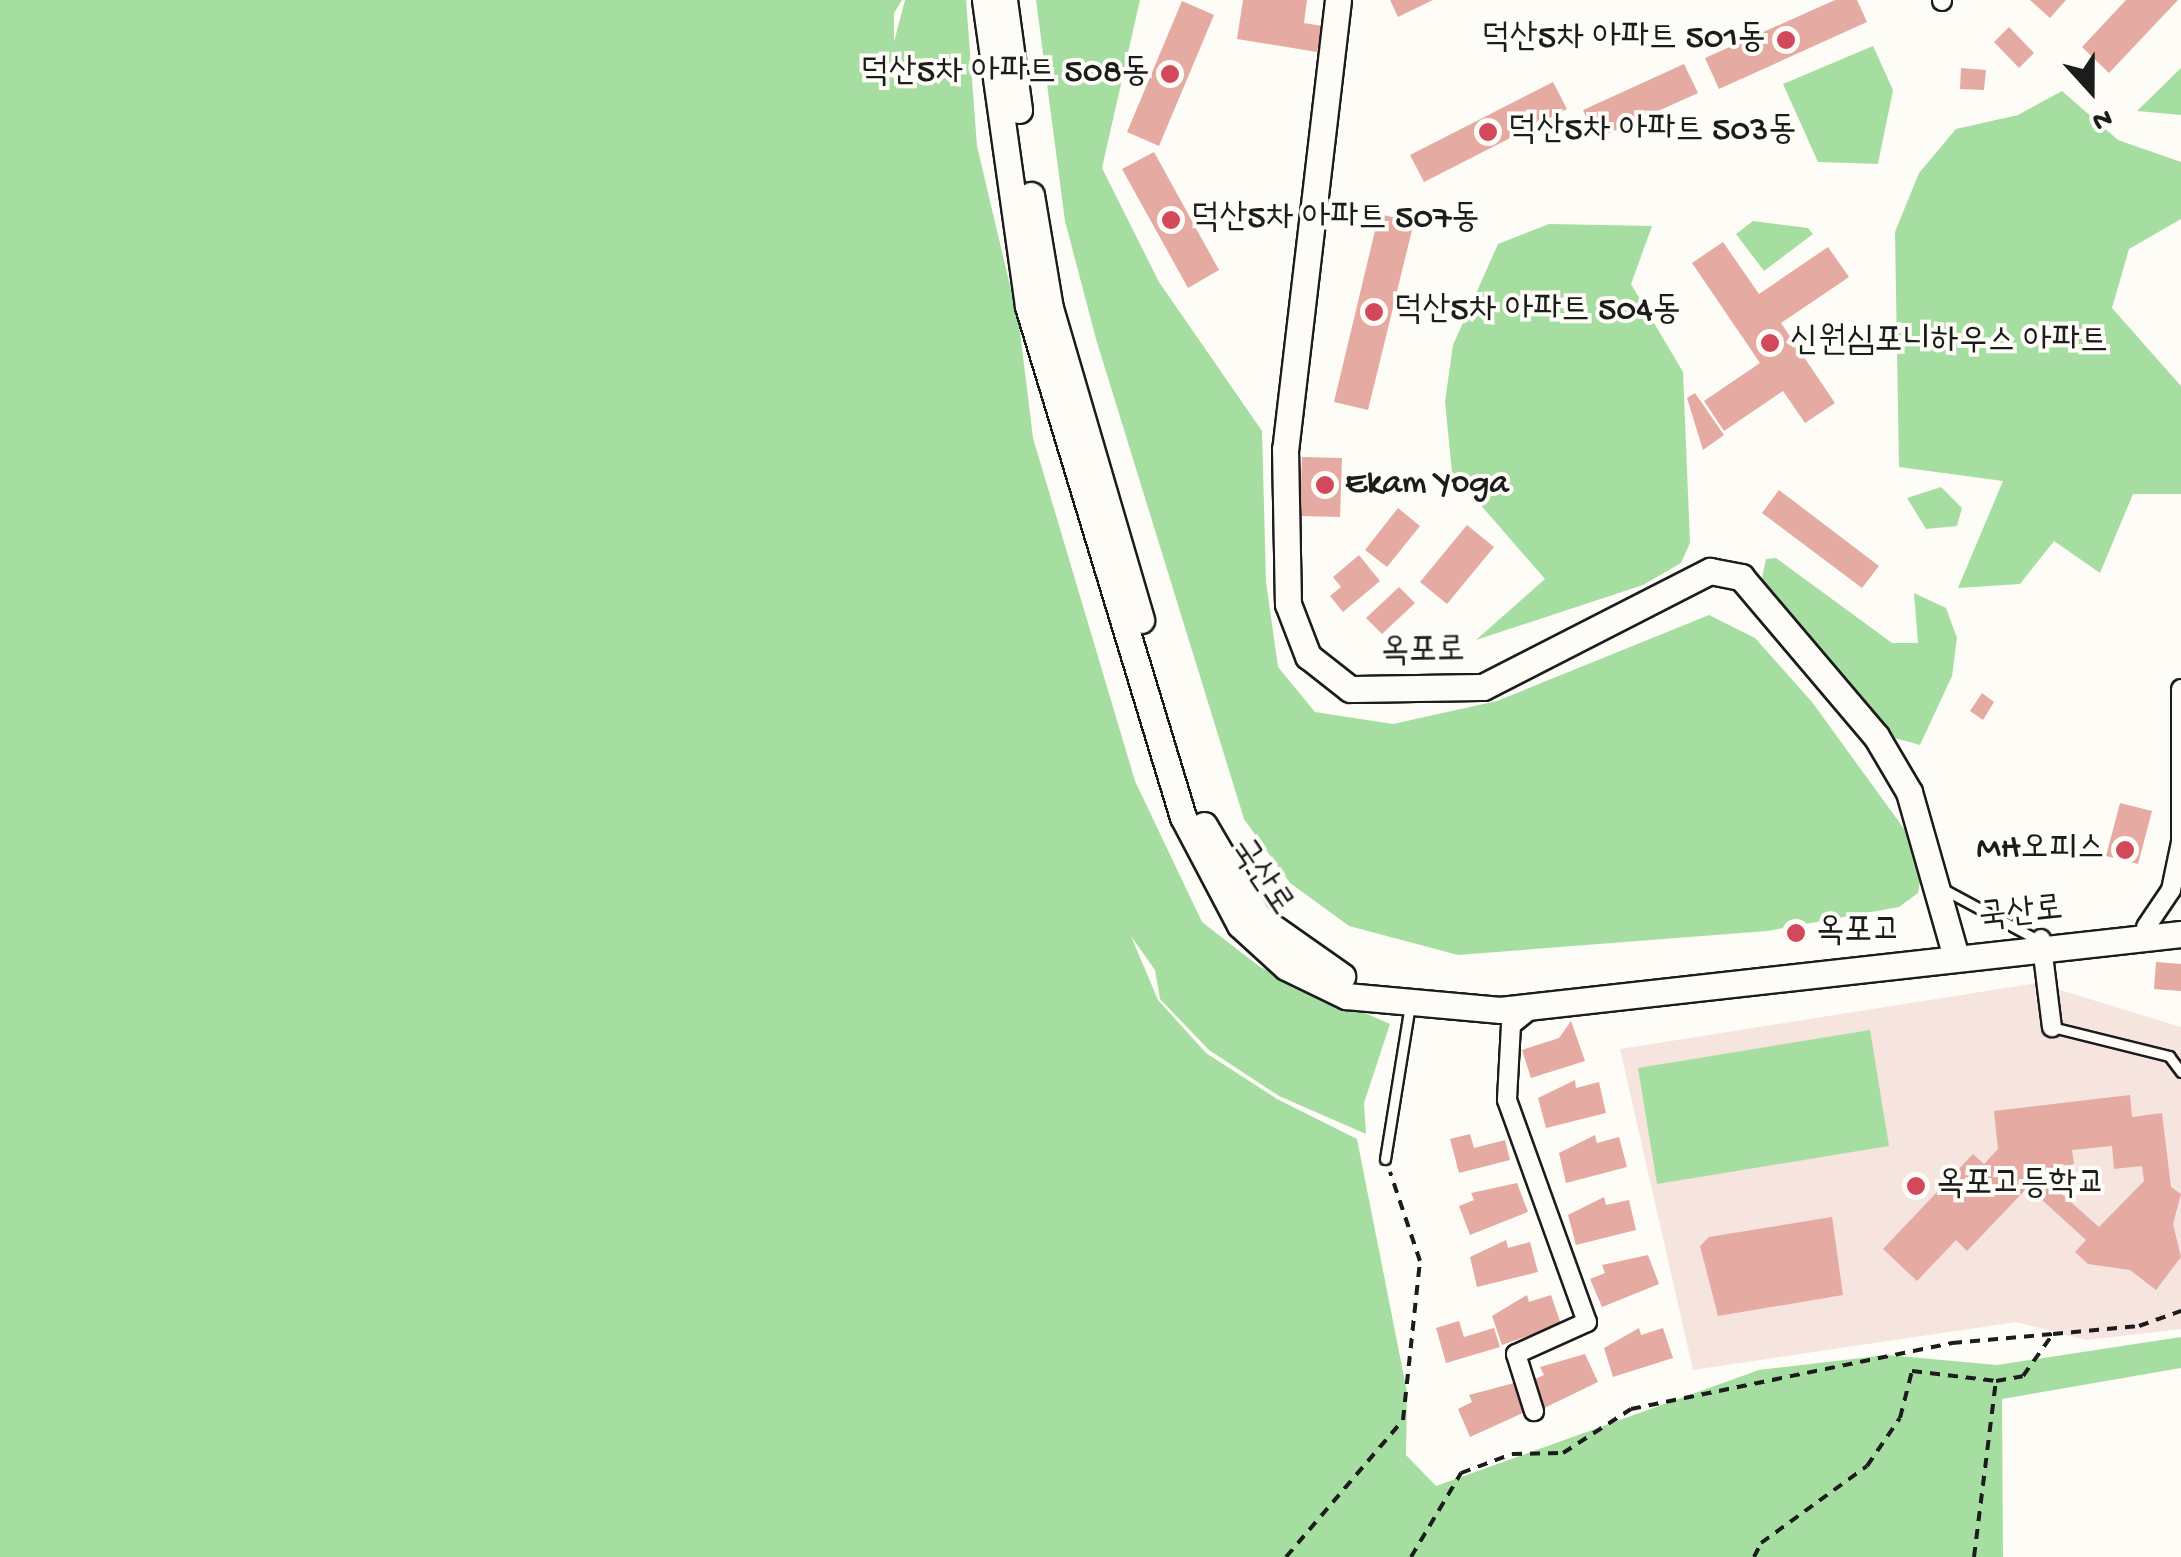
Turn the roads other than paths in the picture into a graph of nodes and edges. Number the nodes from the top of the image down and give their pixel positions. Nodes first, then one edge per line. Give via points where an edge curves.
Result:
1 (985, 0) edge
2 (1004, 0) edge
3 (1338, 0) edge
4 (2181, 689) edge
5 (2181, 842) edge
6 (1937, 883) junction
7 (2181, 923) edge
8 (2146, 926) junction
9 (2181, 934) edge
10 (2039, 941) junction
11 (1954, 952) junction
12 (1410, 1005) junction
13 (1540, 1005) junction
14 (1487, 1010) junction
15 (1510, 1025) junction
16 (2052, 1027) joint
17 (2181, 1072) edge
18 (1384, 1159) road end
19 (1534, 1411) dead end

1 - 12 street, 국산로 via 1028,306 1183,817 1240,925 1286,967 1346,996
2 - 11 street, 국산로 via 1050,308 1197,813 1258,916 1349,979 1431,996
3 - 6 street, 옥포로 via 1286,450 1288,604 1308,656 1350,688 1483,687 1710,571 1741,577 1876,736 1909,792
4 - 5 street
5 - 8 street via 2171,890
6 - 10 lane via 1966,910
6 - 11 street, 옥포로
7 - 8 street, 국산로
8 - 10 street, 국산로
9 - 10 street, 국산로
10 - 11 street, 국산로
10 - 16 street
11 - 13 street, 국산로
12 - 14 street, 국산로
12 - 18 lane
13 - 14 street, 국산로
13 - 15 street
14 - 15 street
15 - 19 street via 1507,1100 1587,1322 1516,1354
16 - 17 lane via 2168,1056

